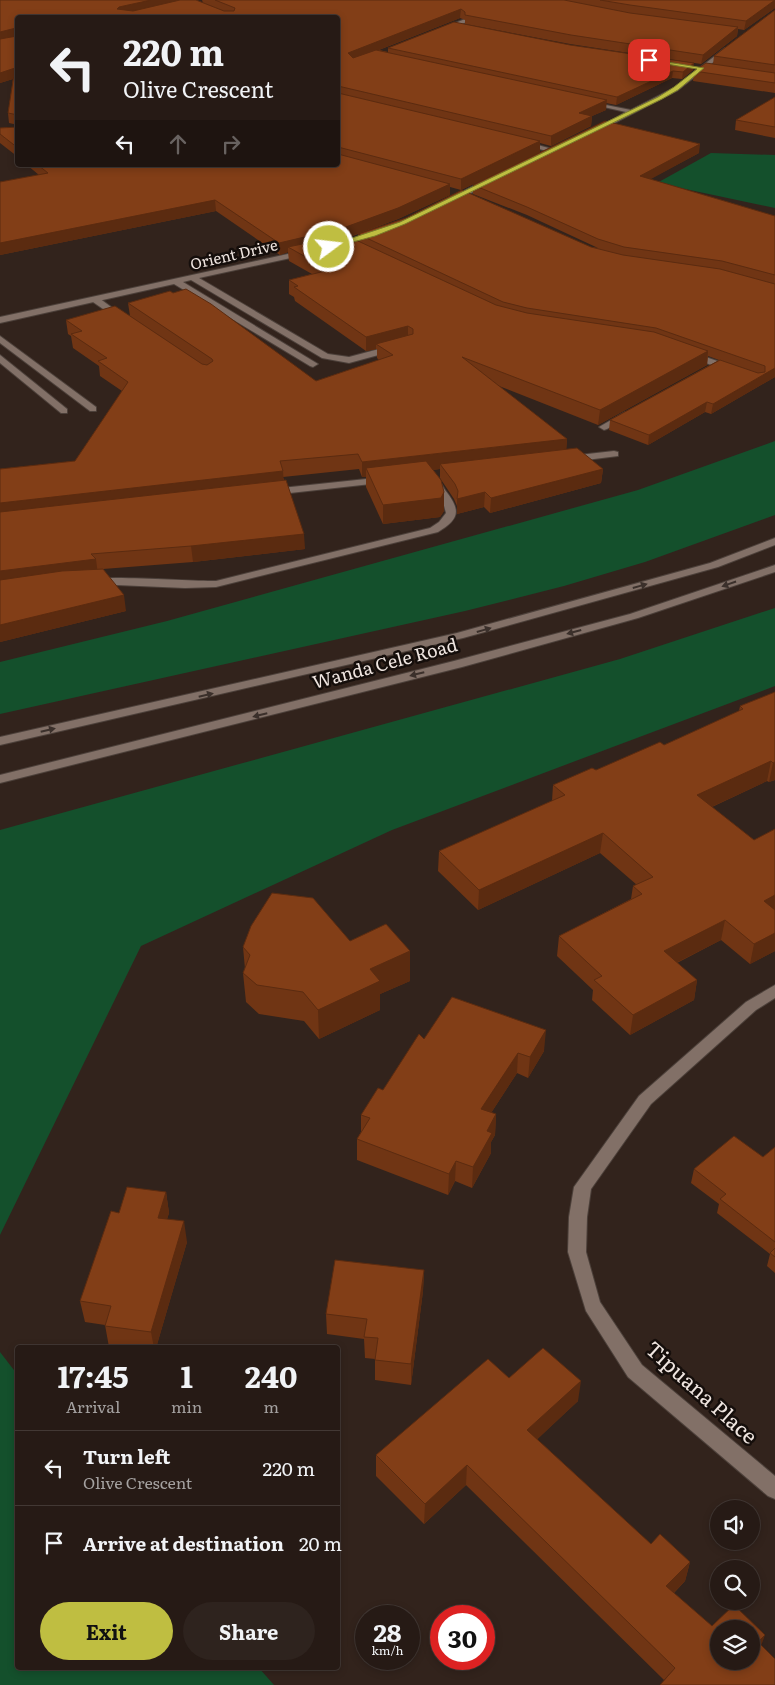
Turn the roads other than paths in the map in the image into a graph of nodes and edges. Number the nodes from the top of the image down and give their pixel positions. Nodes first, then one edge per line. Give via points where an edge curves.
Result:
1 (470, 19) edge
2 (453, 25) junction
3 (470, 29) edge
4 (436, 32) edge
5 (731, 46) edge
6 (692, 66) edge
7 (702, 68) junction
8 (711, 69) edge
9 (576, 99) edge
10 (633, 112) junction
11 (589, 134) edge
12 (516, 142) edge
13 (563, 146) edge
14 (554, 151) junction
15 (546, 155) edge
16 (496, 178) edge
17 (453, 192) edge
18 (462, 194) junction
19 (472, 198) edge
20 (445, 202) edge
21 (318, 249) edge
22 (193, 278) junction
23 (177, 282) junction
24 (96, 300) junction
25 (0, 320) edge
26 (128, 322) edge
27 (0, 339) edge
28 (400, 347) edge
29 (682, 352) edge
30 (0, 358) edge
31 (314, 364) dead end
32 (718, 364) junction
33 (702, 373) edge
34 (742, 373) edge
35 (93, 409) dead end
36 (64, 411) dead end
37 (633, 411) edge
38 (604, 427) dead end
39 (614, 454) dead end
40 (556, 461) edge
41 (439, 474) edge
42 (400, 478) edge
43 (264, 493) edge
44 (775, 542) edge
45 (775, 568) edge
46 (85, 582) edge
47 (0, 741) edge
48 (0, 779) edge
49 (775, 991) edge
50 (775, 1489) edge

1 - 2 street
2 - 3 street
2 - 4 street
5 - 7 street
6 - 7 street
7 - 8 street
7 - 10 street via 676,88
9 - 10 street
10 - 11 street
12 - 14 street
13 - 14 street
14 - 15 street
16 - 18 street
17 - 18 street
18 - 19 street
18 - 20 street
21 - 22 street, Orient Drive
22 - 23 street, Orient Drive
22 - 28 street via 325,356 349,360
23 - 24 street, Orient Drive
23 - 31 street
24 - 25 street, Orient Drive
24 - 26 street
27 - 35 street
29 - 32 street
30 - 36 street
32 - 33 street
32 - 34 street
37 - 38 street
39 - 40 street
41 - 46 street via 429,475 452,507 452,516 446,524 434,530 216,584 192,587 114,580
42 - 43 street
47 -> 44 street, Wanda Cele Road via 459,636 714,565
45 -> 48 street, Wanda Cele Road via 634,616 477,659
49 - 50 street, Tipuana Place via 751,1006 645,1100 583,1186 577,1252 592,1305 635,1371

